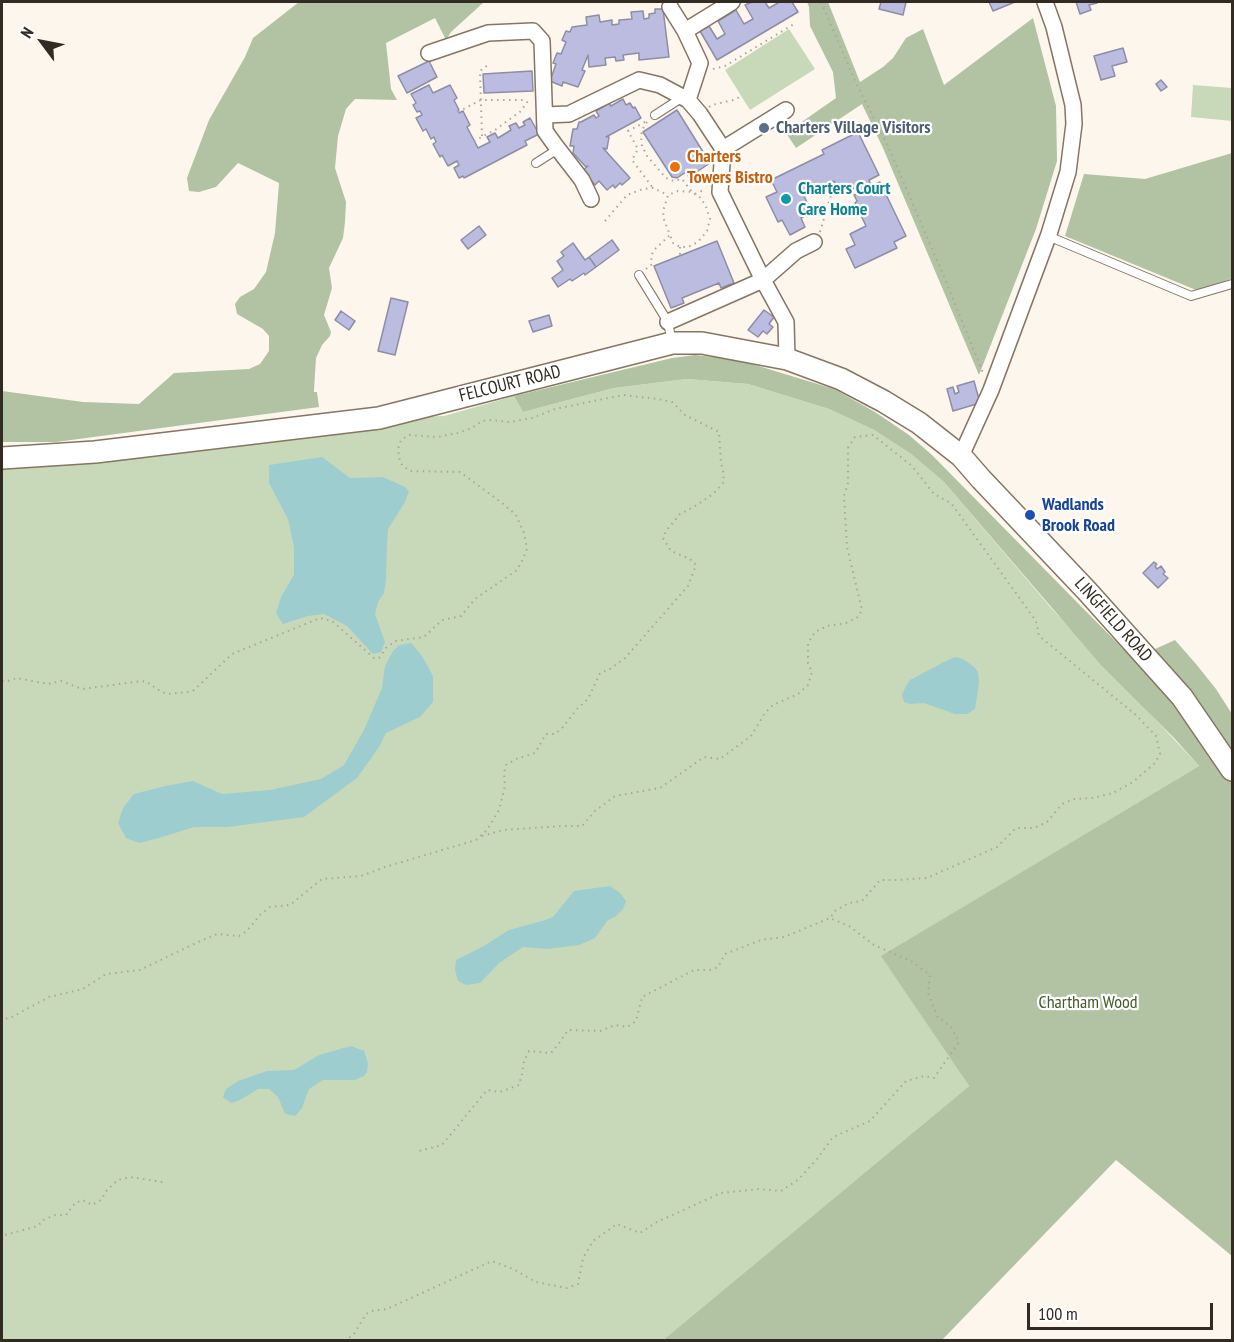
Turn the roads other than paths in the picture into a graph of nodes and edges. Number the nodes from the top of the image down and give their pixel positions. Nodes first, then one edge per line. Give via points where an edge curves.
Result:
1 (732, 2) edge
2 (1045, 2) edge
3 (670, 6) dead end
4 (685, 31) junction
5 (429, 53) dead end
6 (686, 98) junction
7 (786, 110) dead end
8 (545, 115) junction
9 (655, 115) dead end
10 (558, 149) junction
11 (723, 149) junction
12 (536, 163) dead end
13 (591, 199) dead end
14 (1048, 236) junction
15 (814, 242) road end
16 (639, 275) road end
17 (763, 279) junction
18 (1233, 284) edge
19 (668, 322) junction
20 (672, 343) junction
21 (787, 358) junction
22 (961, 456) junction
23 (2, 458) edge
24 (981, 479) joint
25 (1233, 770) edge

1 - 4 street
2 - 14 street via 1073,105 1074,124 1068,172
3 - 4 street
4 - 6 street via 700,63
5 - 8 street via 488,33 533,31 542,41
6 - 8 street via 639,80 569,114
6 - 9 lane
6 - 11 street
7 - 11 street
8 - 10 street via 545,131
10 - 12 lane
10 - 13 street
11 - 17 street via 720,192
14 - 18 lane via 1191,296
14 - 22 street via 991,390
15 - 17 street via 796,251
16 - 19 lane
17 - 19 street
17 - 21 street via 786,322
19 - 20 lane
20 - 21 street, FELCOURT ROAD via 702,343
20 - 23 street, FELCOURT ROAD via 379,418 95,452
21 - 22 street, FELCOURT ROAD via 883,401
22 - 24 street, FELCOURT ROAD
24 - 25 street, LINGFIELD ROAD via 1182,698

